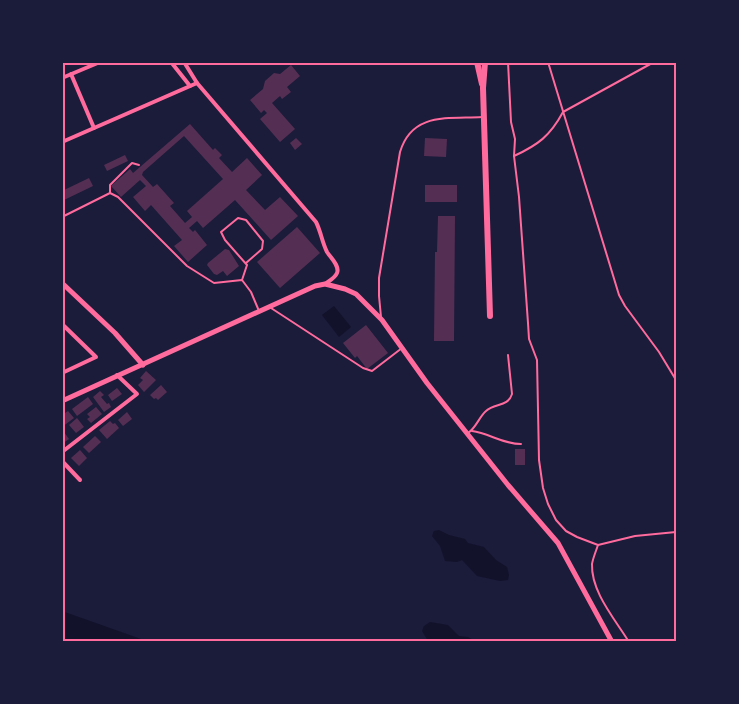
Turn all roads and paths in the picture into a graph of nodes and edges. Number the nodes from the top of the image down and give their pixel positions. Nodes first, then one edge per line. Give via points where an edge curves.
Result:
1 (100, 62) edge
2 (171, 62) edge
3 (184, 62) edge
4 (477, 62) edge
5 (485, 62) edge
6 (508, 62) edge
7 (548, 62) edge
8 (654, 62) edge
9 (71, 74) junction
10 (62, 78) edge
11 (198, 82) junction
12 (190, 86) junction
13 (483, 88) junction
14 (563, 112) junction
15 (484, 117) junction
16 (94, 128) junction
17 (62, 142) edge
18 (514, 156) junction
19 (139, 165) dead end
20 (110, 193) junction
21 (62, 217) edge
22 (246, 263) junction
23 (242, 280) junction
24 (62, 283) edge
25 (325, 284) junction
26 (269, 307) junction
27 (259, 311) junction
28 (490, 316) dead end
29 (382, 320) junction
30 (62, 324) edge
31 (402, 348) junction
32 (508, 355) dead end
33 (143, 365) junction
34 (62, 373) edge
35 (117, 376) junction
36 (676, 380) edge
37 (62, 401) edge
38 (470, 432) junction
39 (521, 444) dead end
40 (62, 452) edge
41 (62, 462) edge
42 (80, 480) dead end
43 (676, 532) edge
44 (598, 545) junction
45 (612, 642) edge
46 (629, 642) edge

1 - 9 street
2 - 12 street
3 - 11 street
4 - 13 highway
5 - 13 highway
6 - 18 lane
7 - 14 lane
8 - 14 lane
9 - 10 street
9 - 16 street
11 - 12 street
11 - 25 street via 316,222 326,251 338,267 338,273
12 - 16 street
13 - 15 highway
14 - 18 lane via 543,140
14 - 36 lane via 619,295
15 - 28 highway
15 - 29 lane via 429,120 404,138 379,278
16 - 17 street
18 - 44 lane via 529,339 537,360 539,460 543,488 556,520 566,531
19 - 20 lane via 132,163 110,185
20 - 21 lane
20 - 23 lane via 118,197 187,266 214,283
22 - 22 lane via 224,240 221,232 238,218 246,220 263,241 262,249
22 - 23 lane
23 - 27 lane
24 - 33 street via 115,333
25 - 26 street
25 - 29 street via 356,294
26 - 27 street
26 - 31 lane via 372,371
27 - 33 street
29 - 31 street
30 - 34 street via 96,357
31 - 38 street via 427,383
32 - 38 lane via 510,399 484,413
33 - 35 street
35 - 37 street
35 - 40 street via 137,394
38 - 39 lane via 478,431 510,444
38 - 45 street via 508,485 558,543
41 - 42 street
43 - 44 lane via 634,536
44 - 46 lane via 592,562 597,591

